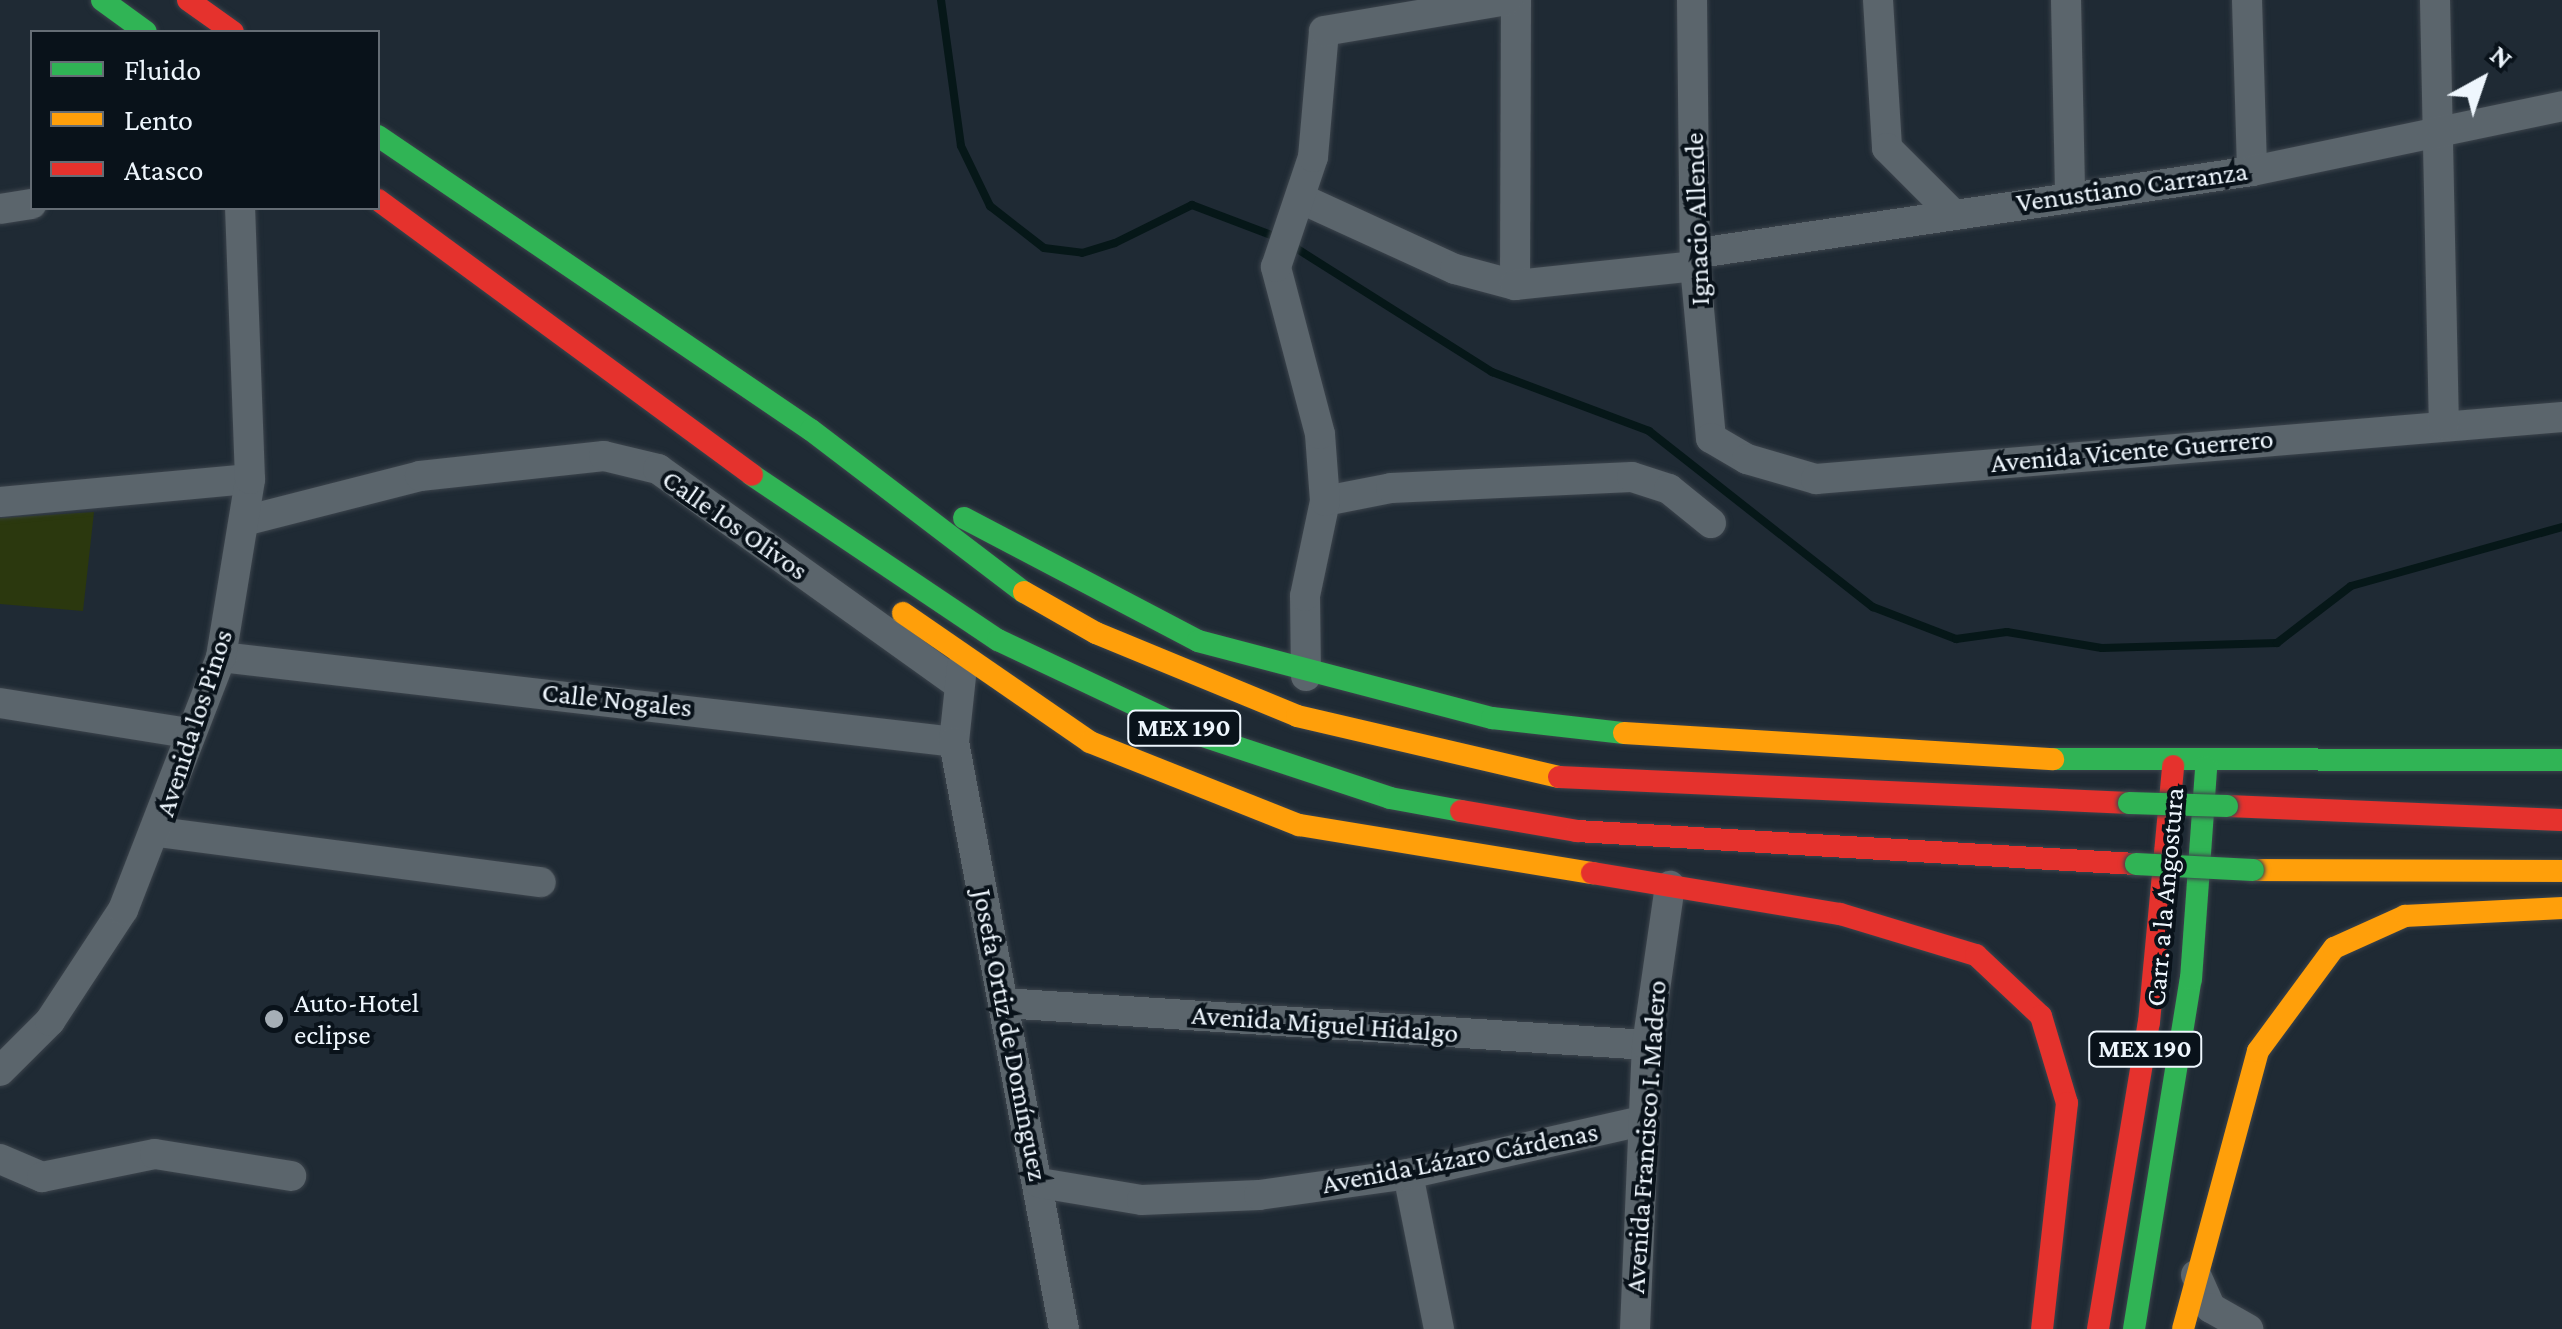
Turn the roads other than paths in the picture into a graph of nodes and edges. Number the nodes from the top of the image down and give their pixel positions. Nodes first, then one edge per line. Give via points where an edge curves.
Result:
1 (102, 0) edge
2 (188, 0) edge
3 (1507, 0) edge
4 (1516, 0) edge
5 (1692, 0) edge
6 (1878, 0) edge
7 (2066, 0) edge
8 (2247, 0) edge
9 (2435, 0) edge
10 (143, 30) edge
11 (230, 30) edge
12 (2562, 106) edge
13 (380, 137) edge
14 (2432, 139) junction
15 (2252, 171) junction
16 (2070, 196) junction
17 (1304, 200) junction
18 (380, 201) edge
19 (30, 204) edge
20 (0, 208) edge
21 (240, 210) edge
22 (1951, 212) junction
23 (1697, 259) junction
24 (1515, 286) junction
25 (2562, 418) edge
26 (2444, 425) junction
27 (811, 430) junction
28 (1711, 438) joint
29 (250, 479) junction
30 (765, 484) junction
31 (1325, 501) junction
32 (0, 502) edge
33 (248, 520) junction
34 (1710, 523) dead end
35 (220, 657) junction
36 (960, 671) junction
37 (1306, 676) junction
38 (0, 702) edge
39 (188, 733) junction
40 (954, 742) junction
41 (2562, 760) edge
42 (2173, 766) junction
43 (2206, 767) junction
44 (2562, 820) edge
45 (159, 832) junction
46 (2562, 871) edge
47 (541, 882) dead end
48 (1670, 886) junction
49 (2562, 908) edge
50 (1002, 1003) junction
51 (1647, 1045) junction
52 (0, 1071) edge
53 (1642, 1121) junction
54 (0, 1159) edge
55 (1408, 1174) junction
56 (291, 1176) dead end
57 (1040, 1184) junction
58 (2196, 1275) junction
59 (2235, 1328) edge
60 (1064, 1329) edge
61 (1439, 1329) edge
62 (1635, 1329) edge
63 (2042, 1329) edge
64 (2098, 1329) edge
65 (2134, 1329) edge
66 (2183, 1329) edge

1 - 10 main road
2 - 11 main road
3 - 17 street via 1324,32
4 - 24 street
5 - 23 street, Ignacio Allende
6 - 22 street via 1887,148
7 - 16 street
8 - 15 street
9 - 14 street
12 - 14 street, Venustiano Carranza
13 - 27 main road, MEX 190
14 - 15 street, Venustiano Carranza
14 - 26 street
15 - 16 street, Venustiano Carranza
16 - 22 street, Venustiano Carranza
17 - 24 street via 1455,269
17 - 31 street via 1276,267 1320,434
18 - 30 main road, MEX 190
19 - 20 street
21 - 29 street, Avenida los Pinos
22 - 23 street, Venustiano Carranza
23 - 24 street, Venustiano Carranza
23 - 28 street, Ignacio Allende
25 - 26 street, Avenida Vicente Guerrero
26 - 28 street, Avenida Vicente Guerrero via 1816,479
27 - 37 main road via 1126,611
27 - 44 main road, MEX 190, bridge via 1006,582 1096,633 1297,716 1404,747 1590,784
29 - 32 street
29 - 33 street, Avenida los Pinos
30 - 36 main road
30 - 46 main road, MEX 190, bridge via 998,640 1096,692 1390,798 1578,831 2253,870
31 - 34 street via 1390,488 1632,477 1669,489
31 - 37 street via 1305,596
33 - 35 street, Avenida los Pinos
33 - 36 street, Calle los Olivos via 420,476 604,456 658,469
35 - 39 street, Avenida los Pinos
35 - 40 street, Calle Nogales
36 - 40 street
36 - 48 main road via 1145,772 1299,826
37 - 42 main road via 1580,731
38 - 39 street
39 - 45 street, Avenida los Pinos
40 - 50 street, Josefa Ortiz de Domínguez
41 - 43 main road
42 - 43 main road
42 - 64 main road, Carr. a la Angostura / MEX 190 via 2150,1022
43 - 65 main road, Carr. a la Angostura / MEX 190 via 2191,979
45 - 47 street
45 - 52 street, Avenida los Pinos via 98,955
48 - 51 street, Avenida Francisco I. Madero
48 - 63 main road via 1930,935 2017,986 2048,1033 2067,1102
49 - 58 main road via 2406,916 2334,948 2258,1050
50 - 51 street, Avenida Miguel Hidalgo
50 - 57 street, Josefa Ortiz de Domínguez
51 - 53 street, Avenida Francisco I. Madero
53 - 55 street, Avenida Lázaro Cárdenas
53 - 62 street, Avenida Francisco I. Madero
54 - 56 street via 42,1176 155,1154
55 - 57 street, Avenida Lázaro Cárdenas via 1142,1200
55 - 61 street
57 - 60 street, Josefa Ortiz de Domínguez
58 - 59 street via 2211,1308
58 - 66 main road

